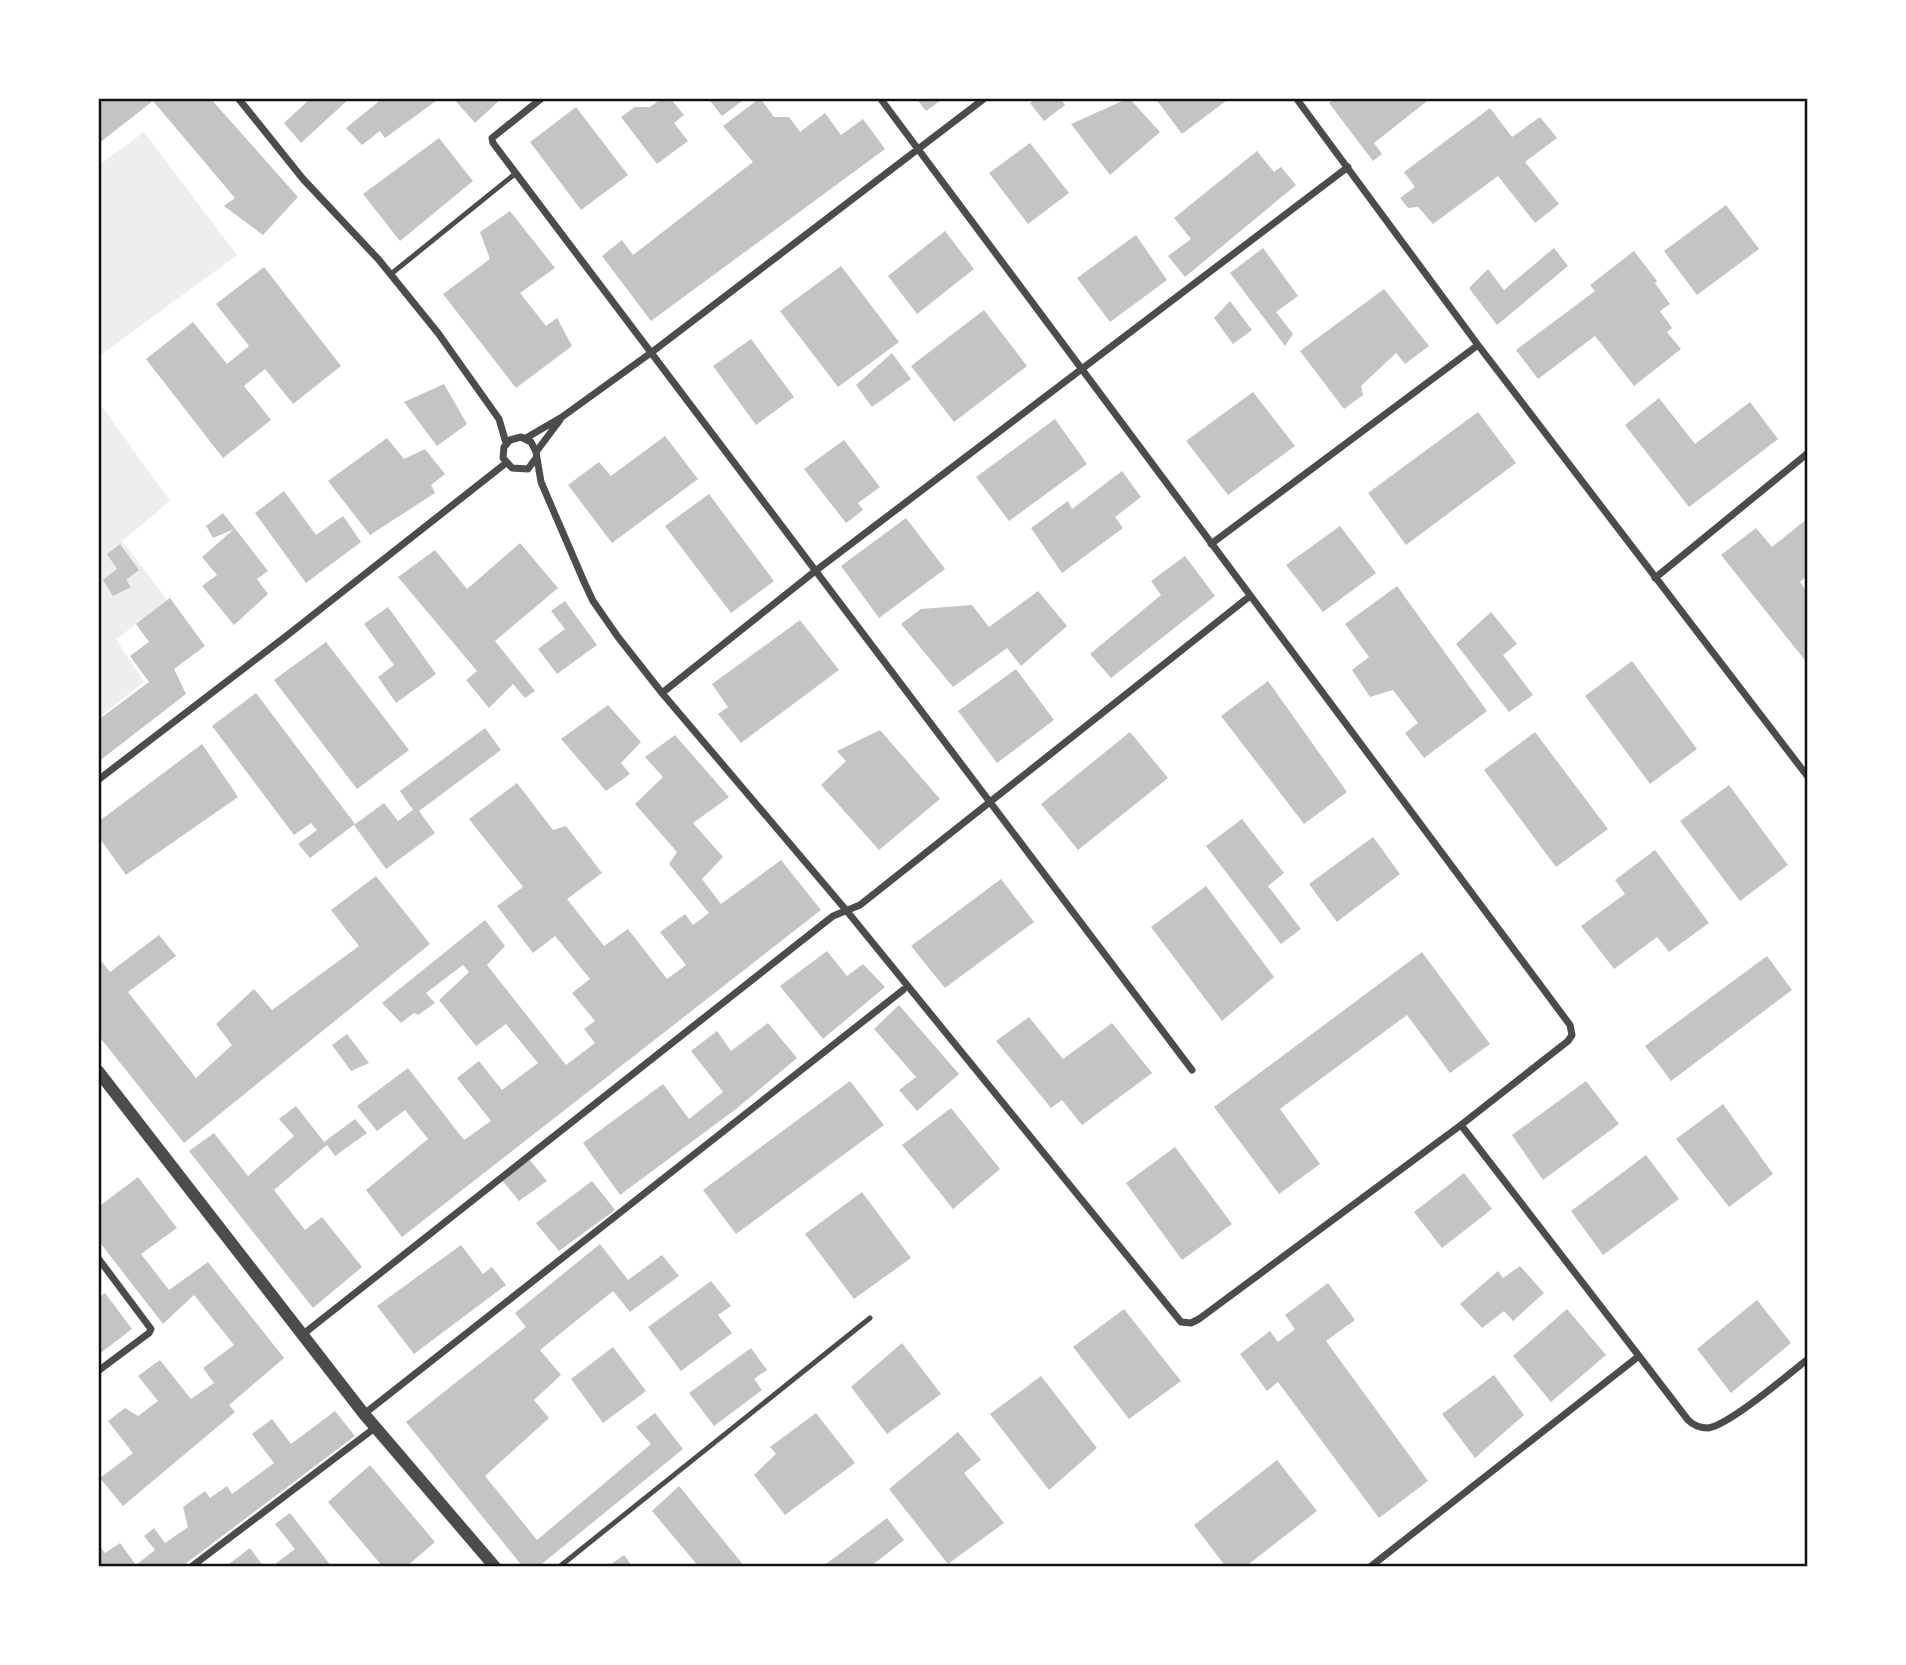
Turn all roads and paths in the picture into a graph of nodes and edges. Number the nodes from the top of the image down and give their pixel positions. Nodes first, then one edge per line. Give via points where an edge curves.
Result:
1 (238, 98) edge
2 (542, 98) edge
3 (880, 98) edge
4 (985, 98) edge
5 (1296, 98) edge
6 (919, 148) junction
7 (1348, 167) junction
8 (516, 173) junction
9 (391, 274) junction
10 (1478, 345) junction
11 (652, 352) junction
12 (1081, 368) junction
13 (562, 417) junction
14 (526, 438) junction
15 (506, 443) junction
16 (1808, 453) edge
17 (536, 455) junction
18 (506, 463) junction
19 (522, 470) junction
20 (541, 482) junction
21 (1211, 544) junction
22 (814, 572) junction
23 (1655, 578) junction
24 (1250, 596) junction
25 (662, 693) junction
26 (1808, 778) edge
27 (98, 780) edge
28 (990, 803) junction
29 (846, 911) junction
30 (903, 990) dead end
31 (1192, 1070) dead end
32 (98, 1071) edge
33 (1461, 1125) junction
34 (98, 1258) edge
35 (870, 1318) dead end
36 (302, 1335) junction
37 (1639, 1356) junction
38 (1808, 1359) edge
39 (98, 1371) edge
40 (365, 1414) junction
41 (376, 1427) junction
42 (191, 1567) edge
43 (495, 1567) edge
44 (559, 1567) edge
45 (1370, 1567) edge

1 - 9 street via 303,179
2 - 8 street via 492,139
3 - 6 street
4 - 6 street
5 - 7 street
6 - 11 street
6 - 12 street
7 - 10 street
7 - 12 street
8 - 9 lane
8 - 11 street
9 - 15 street via 499,419
10 - 21 street
10 - 23 street
11 - 13 street
11 - 22 street
12 - 21 street
12 - 22 street
13 - 14 street
13 - 17 street
14 - 15 street
14 - 17 street via 535,446
15 - 18 street
16 - 23 street
17 - 19 street via 528,469
17 - 20 street
18 - 19 street
18 - 27 street
19 - 20 street
20 - 25 street via 593,601
21 - 24 street
22 - 25 street
22 - 28 street
23 - 26 street
24 - 28 street
24 - 33 street via 1572,1030 1568,1041
25 - 29 street
28 - 29 street via 860,905
28 - 31 street
29 - 33 street via 1185,1323 1199,1319
29 - 36 street via 833,916
30 - 40 street
32 - 36 street
33 - 37 street
34 - 39 street via 151,1329
35 - 44 lane
36 - 40 street
37 - 38 street via 1688,1420 1704,1428 1727,1420
37 - 45 street
40 - 41 street
41 - 42 street
41 - 43 street

